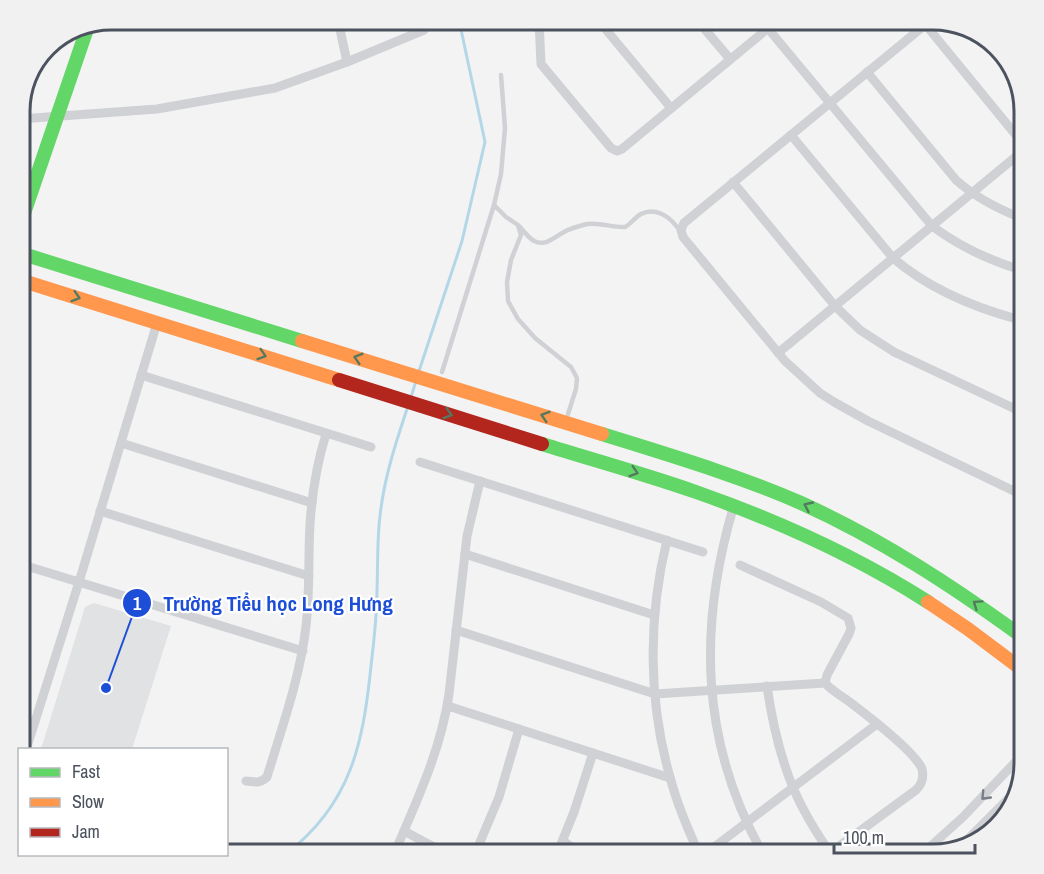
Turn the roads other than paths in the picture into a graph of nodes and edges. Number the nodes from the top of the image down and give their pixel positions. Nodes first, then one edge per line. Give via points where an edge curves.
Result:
1 (340, 30) edge
2 (424, 30) dead end
3 (539, 30) edge
4 (606, 30) edge
5 (705, 30) edge
6 (766, 30) edge
7 (770, 30) edge
8 (918, 30) edge
9 (934, 30) edge
10 (85, 35) edge
11 (730, 59) junction
12 (346, 62) junction
13 (867, 72) junction
14 (501, 75) dead end
15 (830, 103) junction
16 (671, 108) junction
17 (56, 117) junction
18 (30, 118) edge
19 (1014, 132) edge
20 (791, 135) junction
21 (1014, 158) edge
22 (733, 182) junction
23 (972, 193) junction
24 (30, 195) edge
25 (494, 205) junction
26 (1014, 215) edge
27 (518, 225) junction
28 (932, 226) junction
29 (677, 227) dead end
30 (30, 256) edge
31 (893, 258) junction
32 (1014, 267) edge
33 (30, 283) edge
34 (835, 306) junction
35 (1014, 318) edge
36 (157, 323) junction
37 (778, 352) junction
38 (442, 372) dead end
39 (141, 375) junction
40 (1014, 408) edge
41 (568, 414) dead end
42 (326, 434) junction
43 (121, 443) junction
44 (371, 447) dead end
45 (420, 462) dead end
46 (743, 480) junction
47 (480, 481) junction
48 (1014, 491) edge
49 (312, 503) junction
50 (734, 505) junction
51 (100, 511) junction
52 (667, 540) junction
53 (703, 552) dead end
54 (465, 554) junction
55 (740, 565) dead end
56 (30, 567) edge
57 (309, 576) junction
58 (79, 582) junction
59 (654, 615) junction
60 (456, 630) junction
61 (1014, 631) edge
62 (303, 651) junction
63 (1014, 664) edge
64 (825, 683) junction
65 (767, 687) junction
66 (711, 690) junction
67 (655, 694) junction
68 (448, 706) junction
69 (877, 724) junction
70 (519, 729) junction
71 (30, 737) edge
72 (593, 753) junction
73 (1014, 764) edge
74 (670, 778) junction
75 (246, 780) dead end
76 (793, 788) junction
77 (1001, 806) edge
78 (747, 822) junction
79 (404, 831) junction
80 (976, 832) edge
81 (563, 841) junction
82 (399, 844) edge
83 (427, 844) edge
84 (480, 844) edge
85 (562, 844) edge
86 (567, 844) edge
87 (694, 844) edge
88 (719, 844) edge
89 (758, 844) edge
90 (824, 844) edge
91 (843, 844) edge
92 (934, 844) edge

1 - 12 street
2 - 12 street
3 - 16 street via 541,64 612,149 622,148
4 - 16 street
5 - 11 street
6 - 11 street
7 - 15 street
8 - 13 street
9 - 19 street
10 - 17 street
11 - 16 street
12 - 17 street via 275,88 221,99 157,109
13 - 15 street
13 - 23 street via 956,180
14 - 25 lane via 505,128
15 - 20 street
15 - 28 street
17 - 18 street
17 - 24 street
20 - 22 street
20 - 31 street
21 - 23 street
22 - 34 street
22 - 37 street via 684,223 681,234
23 - 26 street
23 - 28 street
25 - 27 lane
25 - 38 lane
27 - 29 lane via 540,243 587,224 625,227 649,212 664,214
27 - 41 lane via 521,235 511,260 508,301 535,338 571,367 577,378
28 - 31 street
28 - 32 street via 964,247
46 -> 30 street
31 - 34 street
31 - 35 street via 943,291
33 -> 36 street
34 - 37 street
34 - 40 street via 860,330 894,352
36 - 39 street
36 -> 50 street
37 - 48 street via 808,383 834,402
39 - 42 street
39 - 43 street
42 - 44 street
42 - 49 street
43 - 49 street
43 - 51 street
45 - 47 street
46 - 50 street
61 -> 46 street via 880,542 802,503
47 - 52 street
47 - 54 street
49 - 57 street
50 - 63 street via 800,532 875,571 945,613
50 - 66 street via 712,608
51 - 57 street
51 - 58 street
52 - 53 street
52 - 59 street
54 - 59 street
54 - 60 street
55 - 64 street via 848,618 849,634
56 - 58 street
57 - 62 street
58 - 62 street
58 - 71 street
59 - 67 street
60 - 67 street
60 - 68 street
62 - 75 street via 267,777 262,782
64 - 65 street
64 - 69 street
65 - 66 street
65 - 76 street via 773,723
66 - 67 street
66 - 78 street via 726,768
67 - 74 street
68 - 70 street
68 - 79 street via 429,770
69 - 76 street
69 - 91 street via 918,762 922,779 916,790
70 - 72 street
70 - 84 street via 499,797
72 - 74 street
72 - 81 street
73 -> 92 street
74 - 87 street
76 - 78 street
76 - 90 street
77 - 80 street
78 - 88 street
78 - 89 street
79 - 82 street
79 - 83 street
81 - 85 street
81 - 86 street

